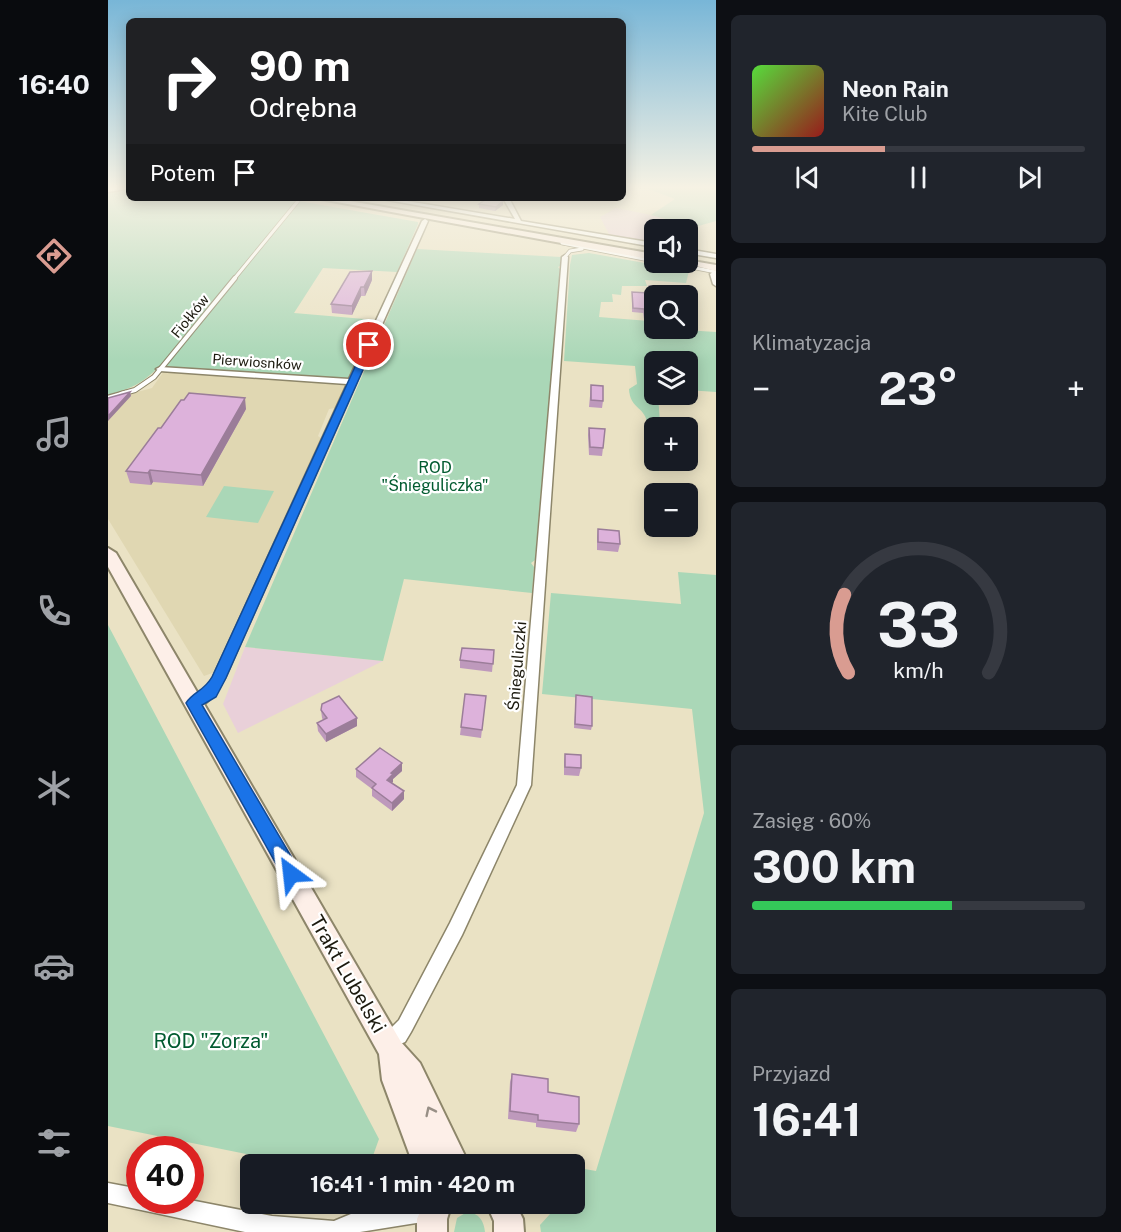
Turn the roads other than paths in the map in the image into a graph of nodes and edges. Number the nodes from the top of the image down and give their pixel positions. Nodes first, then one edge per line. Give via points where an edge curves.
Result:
1 (262, 244) edge
2 (419, 244) edge
3 (563, 244) edge
4 (572, 244) edge
5 (577, 244) edge
6 (583, 244) edge
7 (598, 251) junction
8 (698, 253) edge
9 (644, 255) edge
10 (644, 255) edge
11 (644, 256) edge
12 (716, 256) edge
13 (565, 257) junction
14 (698, 263) edge
15 (698, 266) edge
16 (698, 267) edge
17 (715, 270) edge
18 (716, 284) edge
19 (160, 369) junction
20 (352, 382) junction
21 (108, 398) edge
22 (108, 553) edge
23 (193, 703) junction
24 (389, 1046) junction
25 (423, 1154) edge
26 (450, 1154) edge
27 (108, 1193) edge
28 (126, 1197) edge
29 (204, 1213) edge
30 (506, 1214) edge
31 (435, 1215) edge
32 (337, 1232) edge
33 (509, 1232) edge

1 - 19 lane, Fiołków
2 - 20 street
3 - 13 lane
4 - 7 lane
5 - 10 main road
6 - 9 main road
7 - 11 lane
7 - 13 lane via 577,249
8 - 12 street
13 - 24 street, Śnieguliczki via 524,785 456,929 405,1026
14 - 17 main road
15 - 17 main road
16 - 17 lane
17 - 18 street
19 - 20 street, Pierwiosnków
19 - 21 lane, Fiołków via 135,390
20 - 23 street via 219,678 210,693
22 - 23 main road, Trakt Lubelski
23 - 24 main road, Trakt Lubelski
24 - 25 main road, Trakt Lubelski via 395,1080
26 -> 24 main road, Trakt Lubelski via 411,1072
27 - 28 street
29 - 32 street via 288,1229
30 - 33 main road
31 - 32 street via 363,1220

